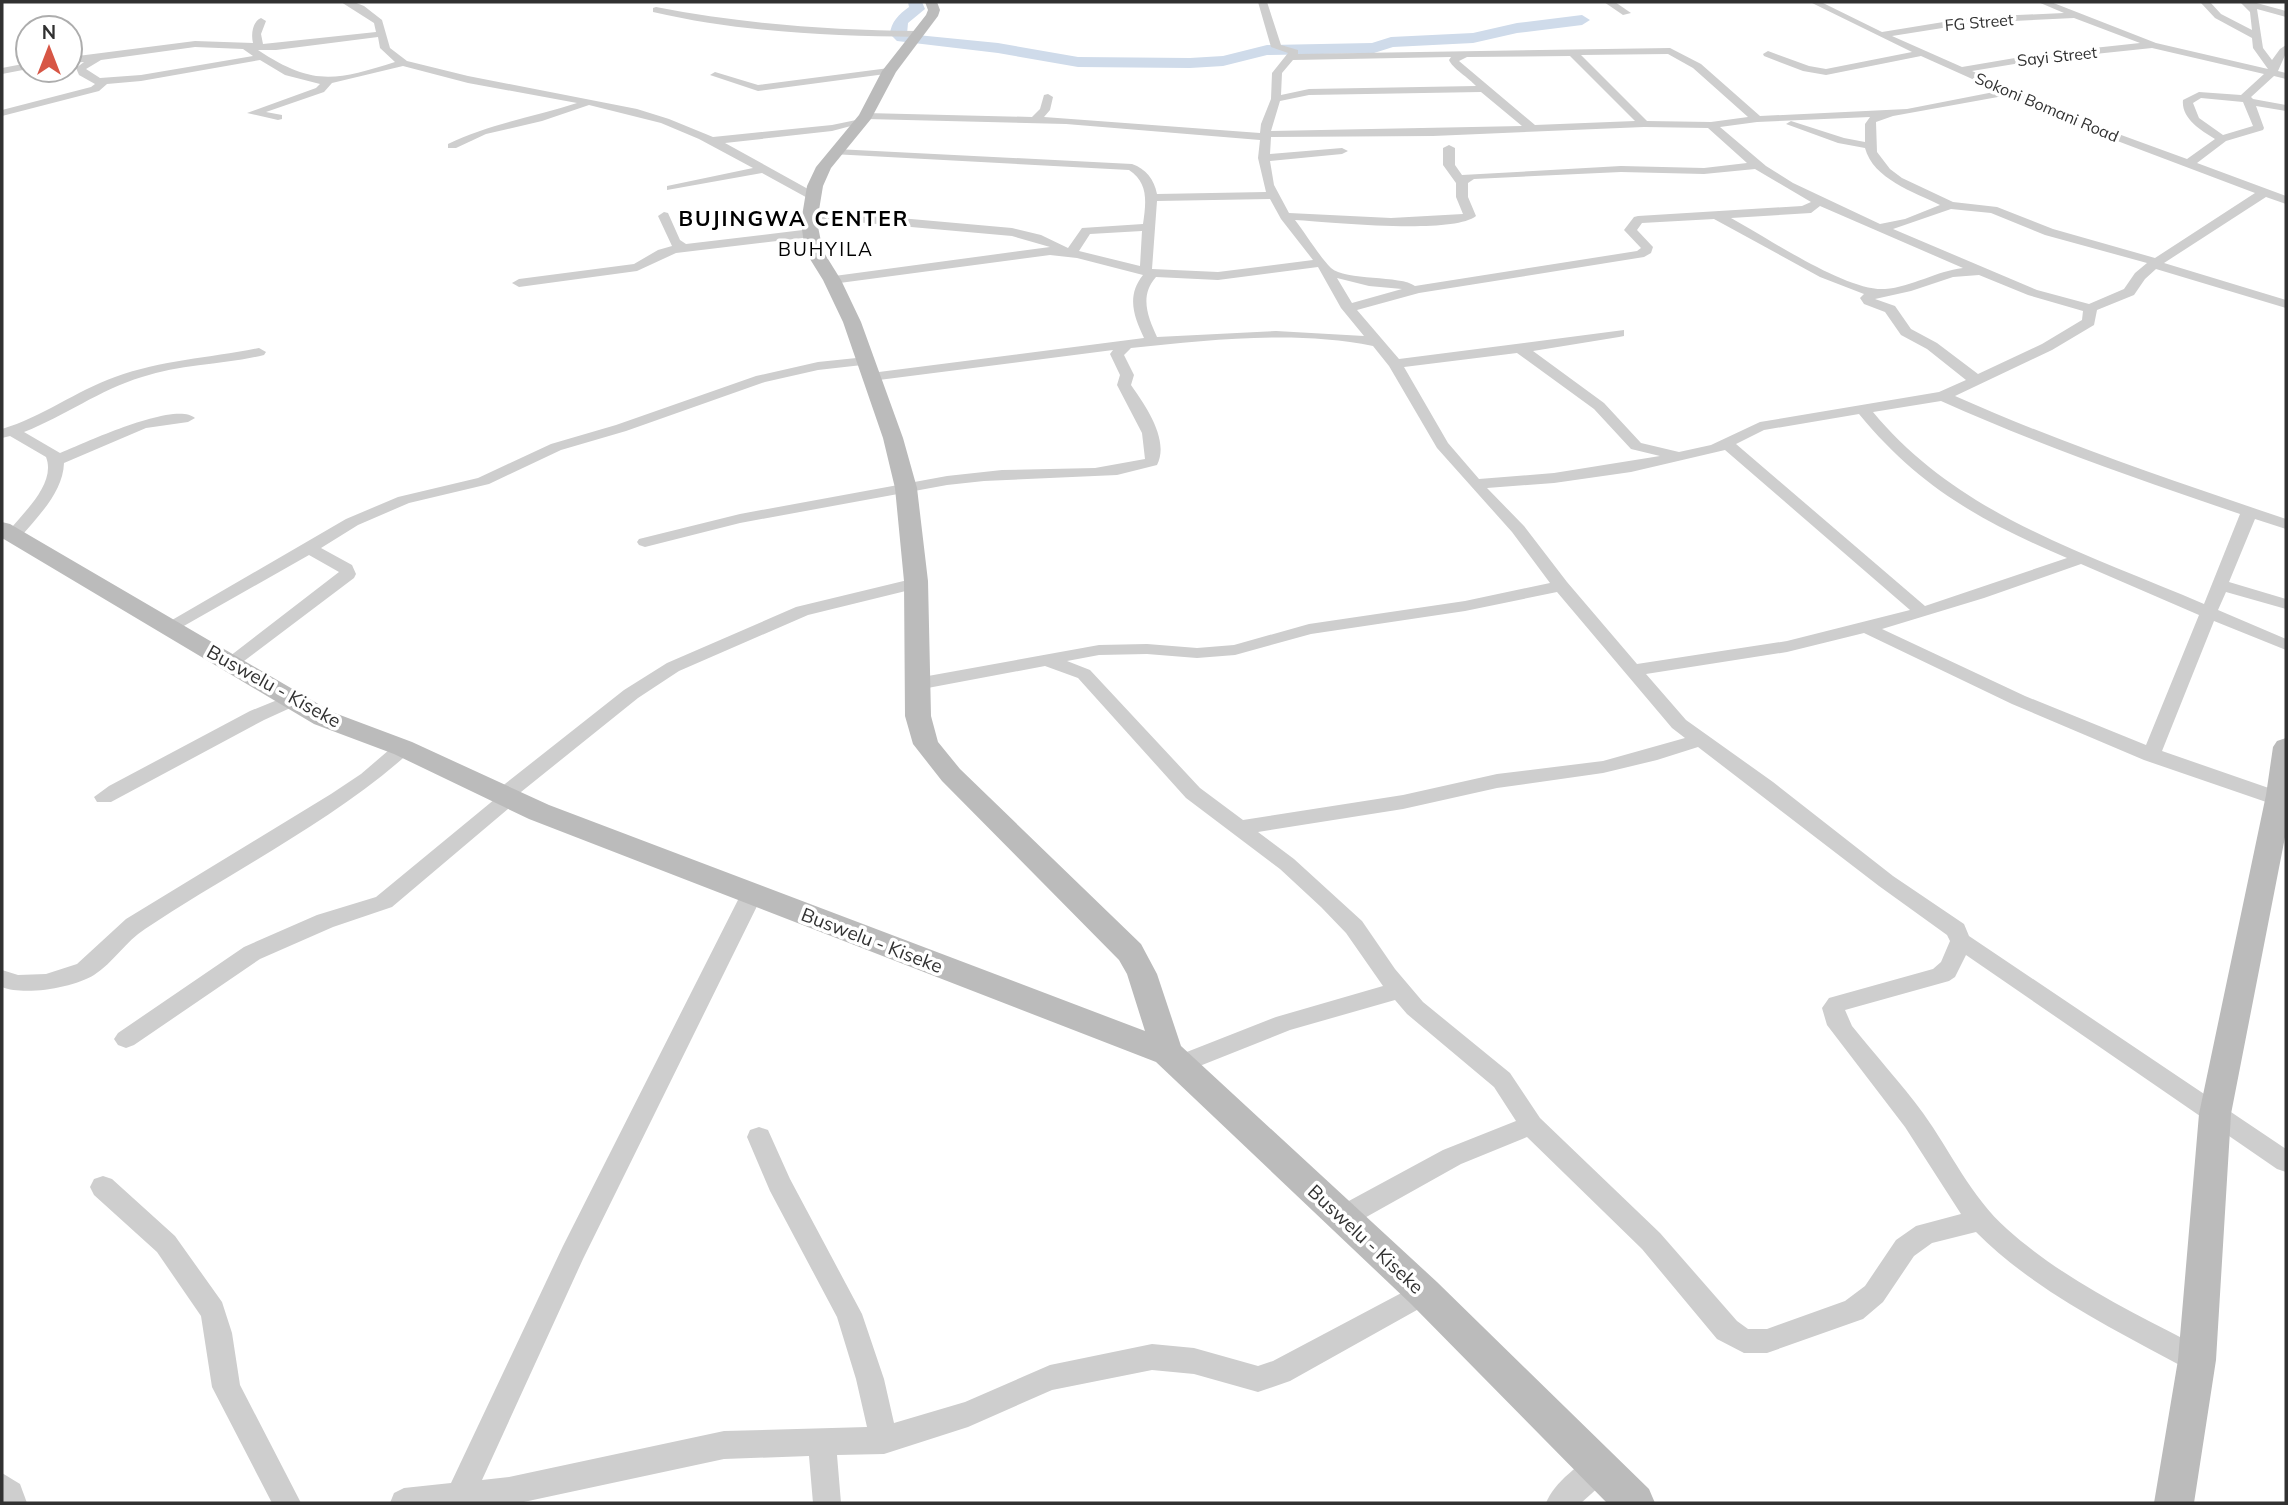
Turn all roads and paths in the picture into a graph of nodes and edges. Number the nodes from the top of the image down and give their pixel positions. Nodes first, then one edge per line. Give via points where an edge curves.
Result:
1 (346, 2) edge
2 (930, 2) edge
3 (1262, 2) edge
4 (1609, 2) edge
5 (1814, 2) edge
6 (2043, 2) edge
7 (2206, 3) edge
8 (2246, 3) edge
9 (656, 10) dead end
10 (1626, 13) dead end
11 (2286, 14) edge
12 (2077, 16) junction
13 (261, 21) dead end
14 (380, 34) junction
15 (917, 34) junction
16 (1881, 35) junction
17 (2258, 37) junction
18 (202, 43) junction
19 (2153, 45) junction
20 (2286, 48) edge
21 (261, 52) junction
22 (1573, 53) junction
23 (1923, 53) junction
24 (1465, 54) junction
25 (1768, 54) dead end
26 (1291, 57) junction
27 (98, 58) junction
28 (84, 59) edge
29 (403, 62) junction
30 (197, 68) junction
31 (1961, 70) junction
32 (2272, 70) junction
33 (889, 71) junction
34 (715, 75) dead end
35 (2286, 76) edge
36 (99, 81) junction
37 (328, 82) junction
38 (1484, 89) junction
39 (2010, 92) junction
40 (1048, 97) dead end
41 (1276, 99) junction
42 (2247, 101) junction
43 (591, 102) junction
44 (2286, 108) edge
45 (2, 113) edge
46 (1892, 113) junction
47 (278, 117) dead end
48 (864, 119) junction
49 (1758, 119) junction
50 (1035, 120) junction
51 (1778, 120) junction
52 (1644, 124) junction
53 (1711, 125) junction
54 (1531, 128) junction
55 (2222, 139) junction
56 (709, 141) junction
57 (1265, 145) junction
58 (452, 146) dead end
59 (1871, 146) junction
60 (1449, 148) dead end
61 (1342, 151) dead end
62 (836, 152) junction
63 (2188, 164) junction
64 (1756, 165) junction
65 (763, 169) junction
66 (1462, 183) junction
67 (671, 188) dead end
68 (2263, 193) junction
69 (1272, 195) junction
70 (1153, 198) junction
71 (2286, 200) edge
72 (1818, 202) junction
73 (1950, 205) junction
74 (1802, 210) junction
75 (1834, 211) junction
76 (811, 214) junction
77 (1717, 215) junction
78 (664, 216) dead end
79 (1285, 216) junction
80 (1878, 227) junction
81 (1149, 228) junction
82 (1146, 244) junction
83 (684, 248) junction
84 (1073, 252) junction
85 (2155, 263) junction
86 (1325, 267) junction
87 (1149, 272) junction
88 (1988, 274) junction
89 (832, 280) junction
90 (519, 283) dead end
91 (1423, 288) junction
92 (1875, 293) junction
93 (2286, 304) edge
94 (2090, 307) junction
95 (1348, 308) junction
96 (1619, 333) dead end
97 (1153, 342) junction
98 (1128, 343) junction
99 (1377, 343) junction
100 (1519, 348) junction
101 (259, 352) dead end
102 (1395, 364) junction
103 (869, 369) junction
104 (1976, 380) junction
105 (1943, 397) junction
106 (1863, 409) junction
107 (188, 418) dead end
108 (7, 433) edge
109 (1726, 443) junction
110 (1676, 455) junction
111 (57, 460) junction
112 (1475, 484) junction
113 (906, 488) junction
114 (2249, 510) junction
115 (2286, 524) edge
116 (7, 532) edge
117 (645, 542) dead end
118 (309, 548) junction
119 (2079, 559) junction
120 (916, 583) junction
121 (2221, 585) junction
122 (1560, 586) junction
123 (2286, 604) edge
124 (1922, 612) junction
125 (2207, 614) junction
126 (169, 627) junction
127 (1867, 628) junction
128 (2286, 645) edge
129 (1099, 650) junction
130 (1044, 659) junction
131 (230, 663) junction
132 (1634, 670) junction
133 (1084, 674) junction
134 (917, 684) junction
135 (292, 700) junction
136 (1698, 740) junction
137 (2286, 747) edge
138 (403, 748) junction
139 (2151, 756) junction
140 (104, 797) dead end
141 (506, 797) junction
142 (2282, 797) edge
143 (1240, 828) junction
144 (752, 894) junction
145 (1961, 941) junction
146 (2, 978) edge
147 (1400, 990) junction
148 (126, 1039) dead end
149 (1175, 1059) junction
150 (2215, 1114) junction
151 (1531, 1125) junction
152 (759, 1137) dead end
153 (2286, 1162) edge
154 (103, 1187) dead end
155 (1343, 1217) junction
156 (1982, 1220) junction
157 (1423, 1293) junction
158 (2197, 1360) junction
159 (884, 1440) junction
160 (822, 1444) junction
161 (1600, 1467) junction
162 (2, 1487) edge
163 (459, 1499) edge
164 (13, 1503) edge
165 (287, 1503) edge
166 (404, 1503) edge
167 (827, 1503) edge
168 (1560, 1503) edge
169 (1634, 1503) edge
170 (2174, 1503) edge

1 - 14 street via 372,15 379,22
2 - 15 street via 932,16
3 - 26 street via 1276,47 1292,50
4 - 10 street
5 - 16 street, Sokoni Bomani Road
6 - 12 street
7 - 17 street via 2218,16
8 - 11 street
8 - 17 street via 2255,12
9 - 15 street via 763,29
12 - 16 street, FG Street via 1974,20
12 - 19 street
13 - 21 street via 256,34
14 - 21 street
14 - 29 street via 390,55
15 - 33 street
16 - 23 street, Sokoni Bomani Road
17 - 32 street via 2258,48
18 - 21 street via 246,46
18 - 27 street
18 - 30 street via 205,48
19 - 31 street, Sayi Street
19 - 32 street
20 - 32 street
21 - 30 street
21 - 37 street via 293,74
22 - 24 street
22 - 49 street via 1674,52
22 - 52 street
23 - 25 street via 1826,72
23 - 31 street, Sokoni Bomani Road
24 - 26 street
24 - 38 street via 1454,60 1455,64
26 - 41 street via 1277,73
27 - 28 street
27 - 36 street via 81,68
29 - 37 street
29 - 43 street
30 - 36 street
31 - 39 street, Sokoni Bomani Road
32 - 35 street
32 - 42 street via 2256,84
33 - 34 street via 758,88
33 - 48 street
36 - 45 street via 102,83 85,92
37 - 47 street via 320,90 252,113
38 - 41 street via 1309,92
38 - 54 street
39 - 46 street
39 - 63 street, Sokoni Bomani Road
40 - 50 street via 1045,110
41 - 57 street via 1266,124
42 - 44 street
42 - 55 street via 2259,128
42 - 55 street via 2199,95 2187,102 2195,121
43 - 56 street via 665,121
43 - 58 street via 482,132
46 - 51 street
46 - 59 street via 1872,120
48 - 50 street
48 - 56 street via 822,129
48 - 62 street
49 - 51 street
49 - 53 street
50 - 57 street via 1170,127
51 - 59 street
52 - 53 street
52 - 54 street
53 - 64 street
54 - 57 street via 1294,133
55 - 63 street
56 - 65 street
57 - 61 street
57 - 69 street via 1264,172
59 - 73 street via 1875,159 1892,175
60 - 66 street via 1450,165
62 - 70 street via 1132,167 1141,173
62 - 76 street via 819,176
63 - 68 street, Sokoni Bomani Road
64 - 66 street via 1704,171 1492,174 1465,178
64 - 72 street
65 - 67 street
65 - 76 street
66 - 79 street via 1467,218 1391,222
68 - 71 street, Sokoni Bomani Road
68 - 85 street
69 - 70 street
69 - 79 street
70 - 81 street
72 - 74 street
72 - 75 street
73 - 80 street via 1909,223
73 - 85 street via 1993,210
74 - 75 street
74 - 77 street
75 - 80 street
76 - 83 street
76 - 84 street via 1012,230
76 - 89 street via 814,251
77 - 91 street via 1638,220 1630,230 1647,247 1640,254
77 - 92 street via 1848,286
78 - 83 street via 675,242
79 - 86 street
80 - 88 street
81 - 82 street
81 - 84 street via 1086,231
82 - 84 street via 1131,252
82 - 87 street
83 - 90 street via 662,253 638,267
84 - 87 street
84 - 89 street via 1031,253
85 - 93 street
85 - 94 street via 2129,292
86 - 87 street via 1224,277
86 - 91 street via 1369,282
86 - 95 street
87 - 97 street via 1138,297
88 - 92 street via 1961,271 1894,292
88 - 94 street
89 - 103 street
91 - 95 street
92 - 104 street via 1869,301 1890,309 1906,332
94 - 104 street via 2089,322
95 - 99 street
96 - 100 street
97 - 98 street
97 - 99 street via 1230,335 1319,335
98 - 103 street
98 - 113 street via 1117,358 1127,375 1125,385 1143,416 1155,456 1152,462 1107,471 985,475
99 - 102 street
100 - 102 street
100 - 110 street via 1578,388 1636,446
101 - 108 street via 139,373
102 - 112 street via 1442,444
103 - 113 street
103 - 118 street via 818,366 761,379 556,447 483,481 404,500 352,522
104 - 105 street
105 - 106 street
105 - 114 street via 2112,466
106 - 109 street via 1760,426
106 - 119 street via 1875,426 1941,487 2011,528
107 - 111 street via 143,424
108 - 111 street via 37,443
109 - 110 street
109 - 124 street
110 - 112 street via 1597,472
111 - 116 street via 53,481
112 - 122 street via 1518,529
113 - 117 street via 715,523
113 - 120 street
114 - 115 street
114 - 121 street
116 - 126 main road, Buswelu - Kiseke
118 - 126 street
118 - 131 street via 348,574
119 - 124 street
119 - 125 street
120 - 134 street
120 - 141 street via 802,611 673,667 631,694
121 - 123 street
121 - 125 street
122 - 129 street via 1465,606 1309,629 1235,650
122 - 132 street
124 - 127 street
125 - 128 street
125 - 139 street
126 - 131 main road, Buswelu - Kiseke
127 - 132 street via 1757,652
127 - 139 street
129 - 130 street
129 - 133 street
130 - 133 street
130 - 134 street
131 - 135 main road, Buswelu - Kiseke
132 - 136 street
133 - 143 street via 1193,793
134 - 149 street via 918,716 926,744 951,775 1130,952
135 - 138 main road, Buswelu - Kiseke via 323,718
135 - 140 street via 258,713
136 - 143 street via 1603,767 1497,781 1403,802
136 - 145 street via 1956,930
137 - 142 street
138 - 141 main road, Buswelu - Kiseke
138 - 146 street via 338,799 134,925 85,970 46,982 17,984
139 - 142 street
141 - 144 main road, Buswelu - Kiseke
141 - 148 street via 384,902 325,921 252,954
142 - 150 street
143 - 147 street via 1348,920
144 - 149 main road, Buswelu - Kiseke
144 - 163 street via 572,1254
145 - 150 street
145 - 156 street via 1947,972 1837,1003 1833,1013
147 - 149 street
147 - 151 street via 1415,1008 1502,1080
149 - 155 main road, Buswelu - Kiseke
150 - 153 street
150 - 158 street
151 - 155 street via 1452,1157
151 - 156 street via 1651,1241 1727,1330 1744,1341 1767,1341 1854,1310 1874,1294 1905,1248 1925,1234
152 - 159 street via 849,1314
154 - 165 street via 166,1244 213,1311 226,1387
155 - 157 main road, Buswelu - Kiseke
156 - 158 street via 2051,1276
157 - 159 street via 1280,1372 1258,1379 1194,1361 1152,1357 1050,1378 968,1414
157 - 161 main road, Buswelu - Kiseke
158 - 170 street
159 - 160 street
160 - 163 street via 724,1444
160 - 167 street
161 - 168 street
161 - 169 main road, Buswelu - Kiseke
162 - 164 street
163 - 166 street

